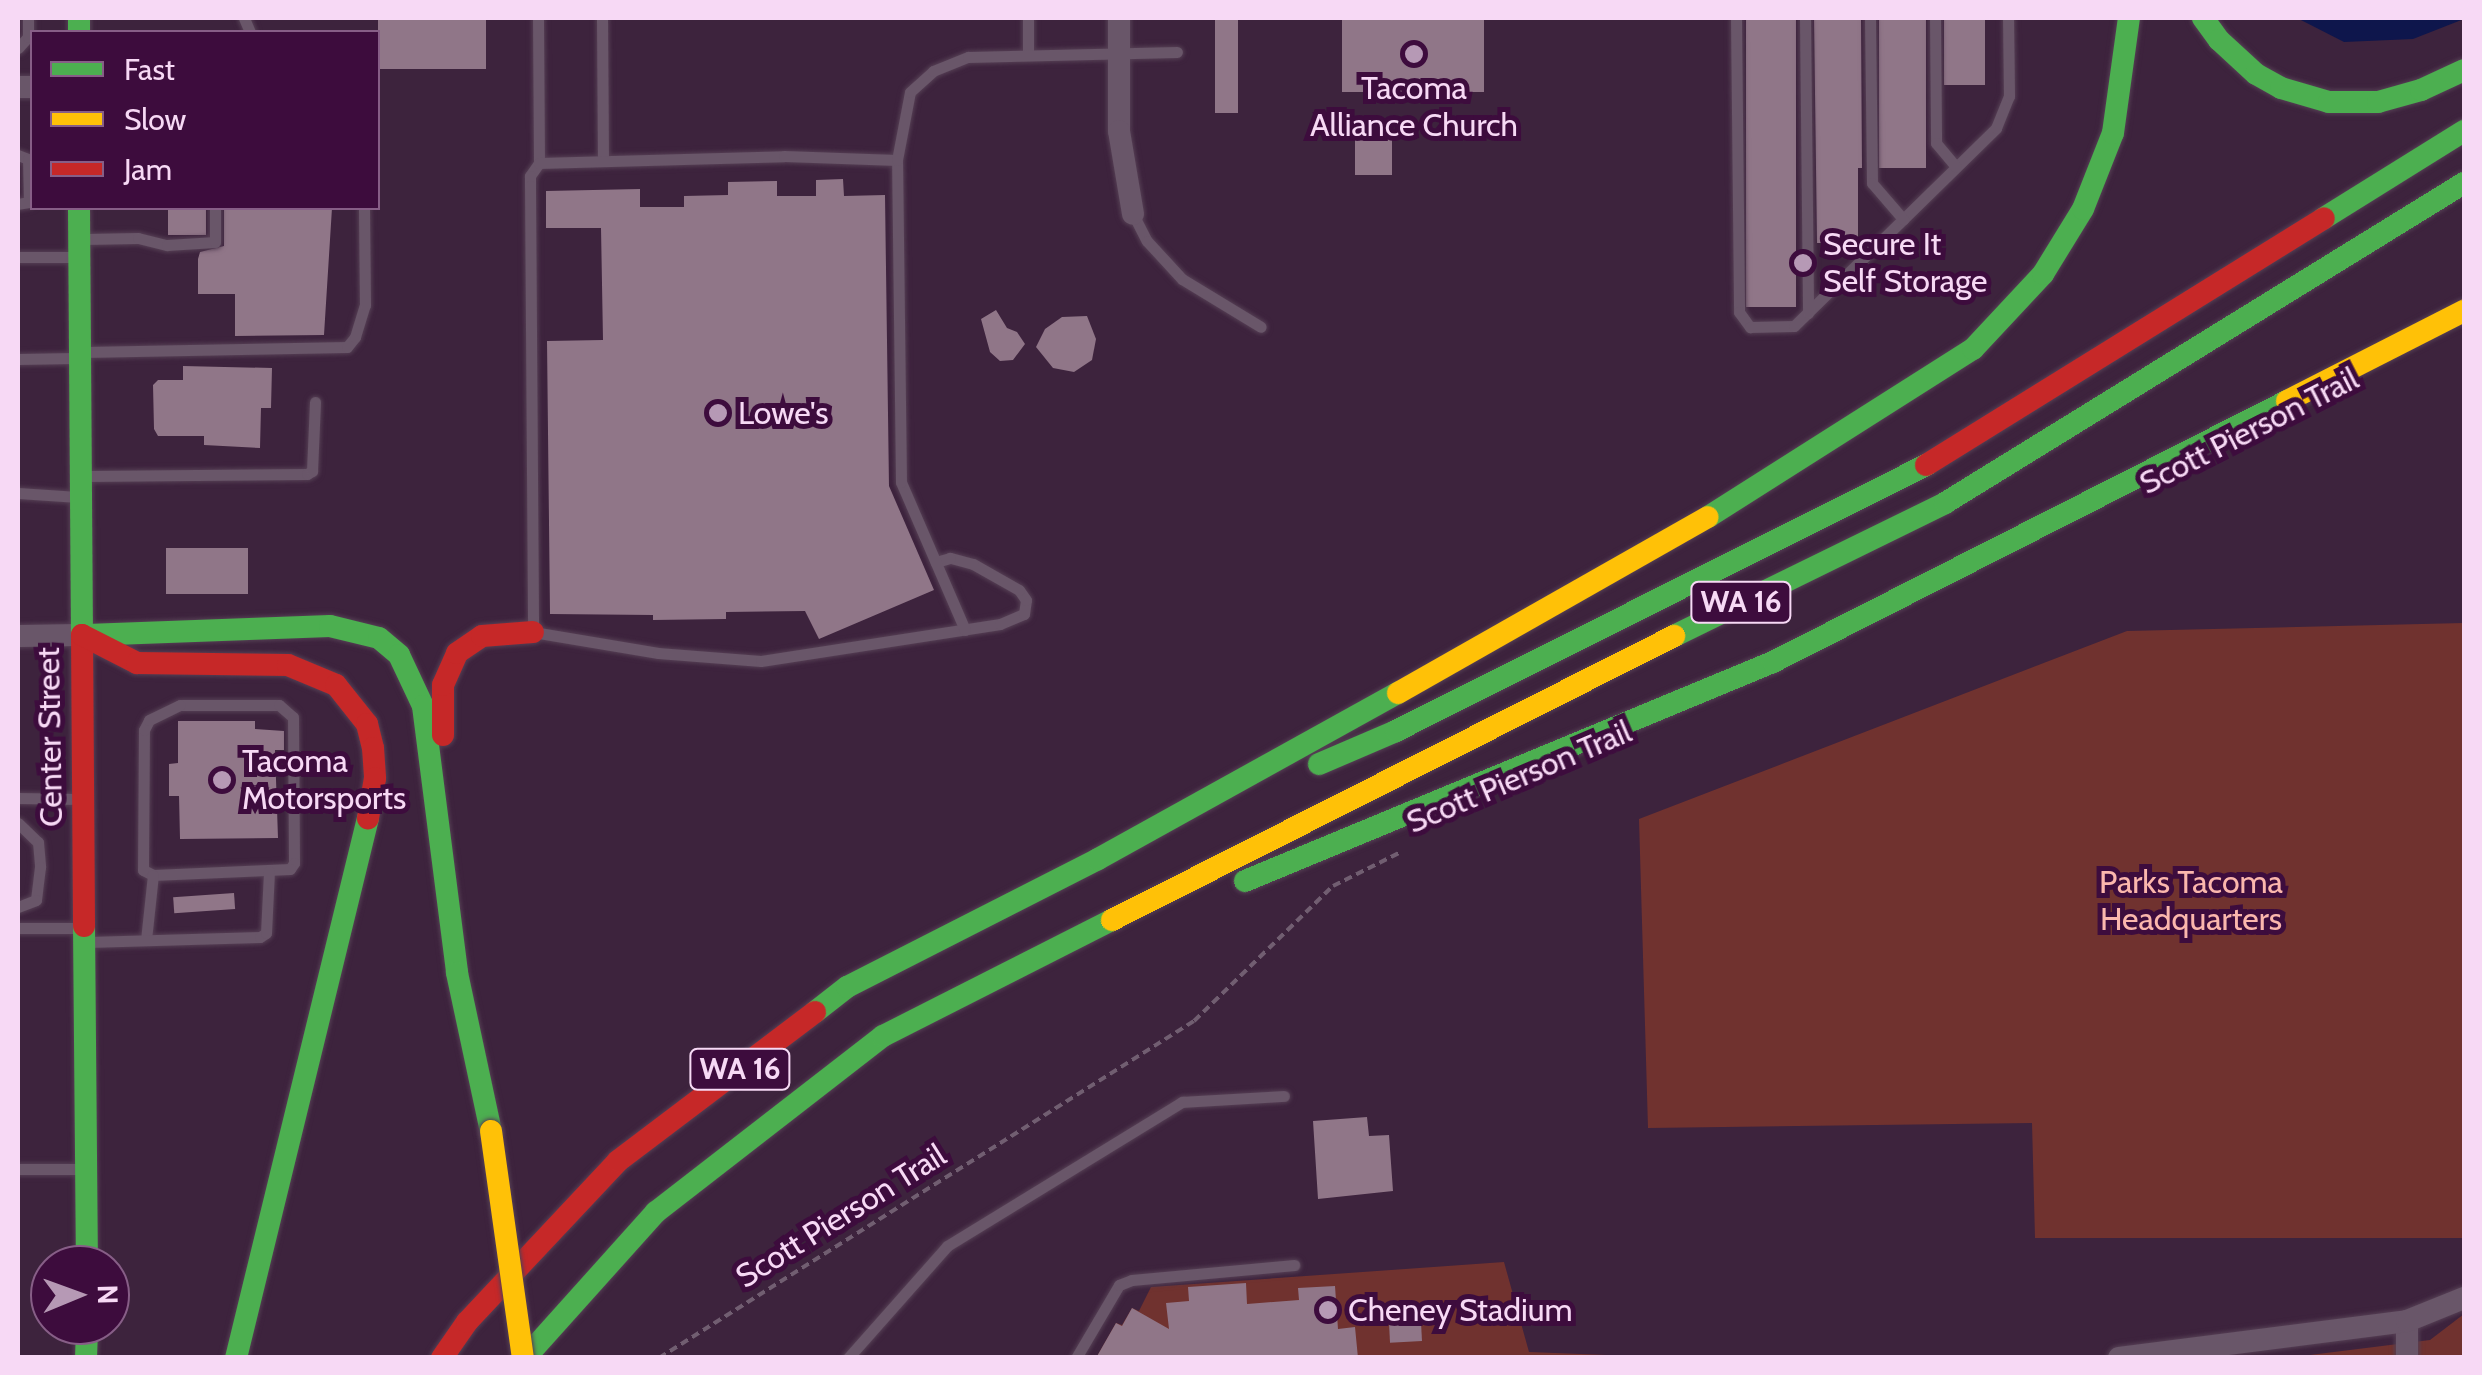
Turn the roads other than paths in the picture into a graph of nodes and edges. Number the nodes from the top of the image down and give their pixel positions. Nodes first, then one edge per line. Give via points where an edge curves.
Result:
1 (28, 18) edge
2 (538, 18) edge
3 (602, 18) edge
4 (1028, 18) edge
5 (1120, 18) edge
6 (1736, 18) edge
7 (1806, 18) edge
8 (1870, 18) edge
9 (1935, 18) edge
10 (2008, 18) edge
11 (2129, 18) edge
12 (2138, 18) edge
13 (2203, 18) edge
14 (18, 48) edge
15 (1177, 52) dead end
16 (1028, 53) junction
17 (1120, 53) junction
18 (2464, 70) edge
19 (2464, 131) edge
20 (18, 155) edge
21 (897, 160) junction
22 (603, 161) junction
23 (539, 162) junction
24 (1956, 168) junction
25 (2464, 183) edge
26 (18, 204) edge
27 (79, 210) edge
28 (216, 210) edge
29 (364, 210) edge
30 (1133, 214) joint
31 (1903, 220) junction
32 (78, 248) junction
33 (18, 258) edge
34 (2464, 311) edge
35 (1808, 313) junction
36 (1261, 327) dead end
37 (79, 355) junction
38 (18, 359) edge
39 (315, 402) dead end
40 (1788, 470) junction
41 (82, 486) junction
42 (18, 493) edge
43 (936, 562) junction
44 (965, 630) junction
45 (533, 632) junction
46 (82, 635) junction
47 (18, 636) edge
48 (436, 794) junction
49 (18, 798) edge
50 (83, 799) junction
51 (18, 823) edge
52 (1098, 859) junction
53 (268, 871) junction
54 (153, 875) junction
55 (18, 906) edge
56 (18, 928) edge
57 (84, 935) junction
58 (146, 940) junction
59 (994, 981) junction
60 (1284, 1096) dead end
61 (88, 1168) junction
62 (18, 1169) edge
63 (88, 1245) edge
64 (1294, 1266) dead end
65 (2464, 1298) edge
66 (2407, 1322) junction
67 (236, 1358) edge
68 (442, 1358) edge
69 (524, 1358) edge
70 (848, 1358) edge
71 (1076, 1358) edge
72 (2118, 1358) edge
73 (2407, 1358) edge

1 - 14 lane via 28,37
2 - 23 lane
3 - 22 lane
4 - 16 lane
5 - 17 street
6 - 35 lane via 1739,312 1750,326 1794,326
7 - 35 lane
8 - 31 lane via 1872,183
9 - 24 lane via 1936,143
10 - 24 lane via 2008,96 1996,128
11 - 40 main road via 2113,134 2084,209 2043,274 1972,348
12 - 40 main road via 2140,84 2128,142 2105,205 2056,282 1980,358
13 - 18 main road via 2256,74 2329,102 2378,102
15 - 17 lane
16 - 17 lane
16 - 21 lane via 968,56 933,72 910,92
17 - 30 street via 1122,166
19 - 52 main road, WA 16 via 1922,468 1396,731
20 - 26 lane via 28,159 28,202
21 - 22 lane
21 - 43 lane via 901,482
22 - 23 lane
23 - 45 lane via 530,186
24 - 31 lane
25 - 59 main road, WA 16 via 1945,504
27 - 32 main road, Center Street
28 - 32 lane via 215,242 167,245 138,238
29 - 37 lane via 365,305 347,347
30 - 36 lane via 1146,241 1182,279
31 - 35 lane
32 - 33 lane
32 - 37 main road, Center Street
34 - 59 main road via 1772,662
37 - 38 lane
37 - 41 main road, Center Street
39 - 41 lane via 307,474
40 - 52 main road
41 - 42 lane
41 - 46 main road, Center Street
43 - 44 lane
43 - 44 lane via 972,564 1025,596 1020,618
44 - 45 lane via 761,661 658,653
45 - 48 main road via 482,636 448,668
46 - 47 street
46 - 48 main road via 330,626 379,638 400,655 423,706
46 - 50 main road, Center Street
46 - 67 main road via 138,663 288,664 310,670 354,703 373,748 368,816
48 - 69 main road, bridge via 457,973 491,1131
49 - 50 lane
50 - 57 main road, Center Street
51 - 55 lane via 38,842 40,868 36,900
52 - 68 main road, WA 16 via 848,987 664,1126 618,1161 467,1322
53 - 54 lane
53 - 54 lane via 294,863 293,717 279,705 180,705 149,720 144,730 143,870
53 - 58 lane via 266,933 260,937
54 - 58 lane
56 - 57 lane
57 - 58 lane
57 - 61 main road, Center Street
59 - 69 main road, WA 16 via 883,1036 656,1212
60 - 70 lane via 1182,1102 947,1246
61 - 62 lane
61 - 63 main road, Center Street
64 - 71 lane via 1119,1284
65 - 66 street
66 - 72 street
66 - 73 street

